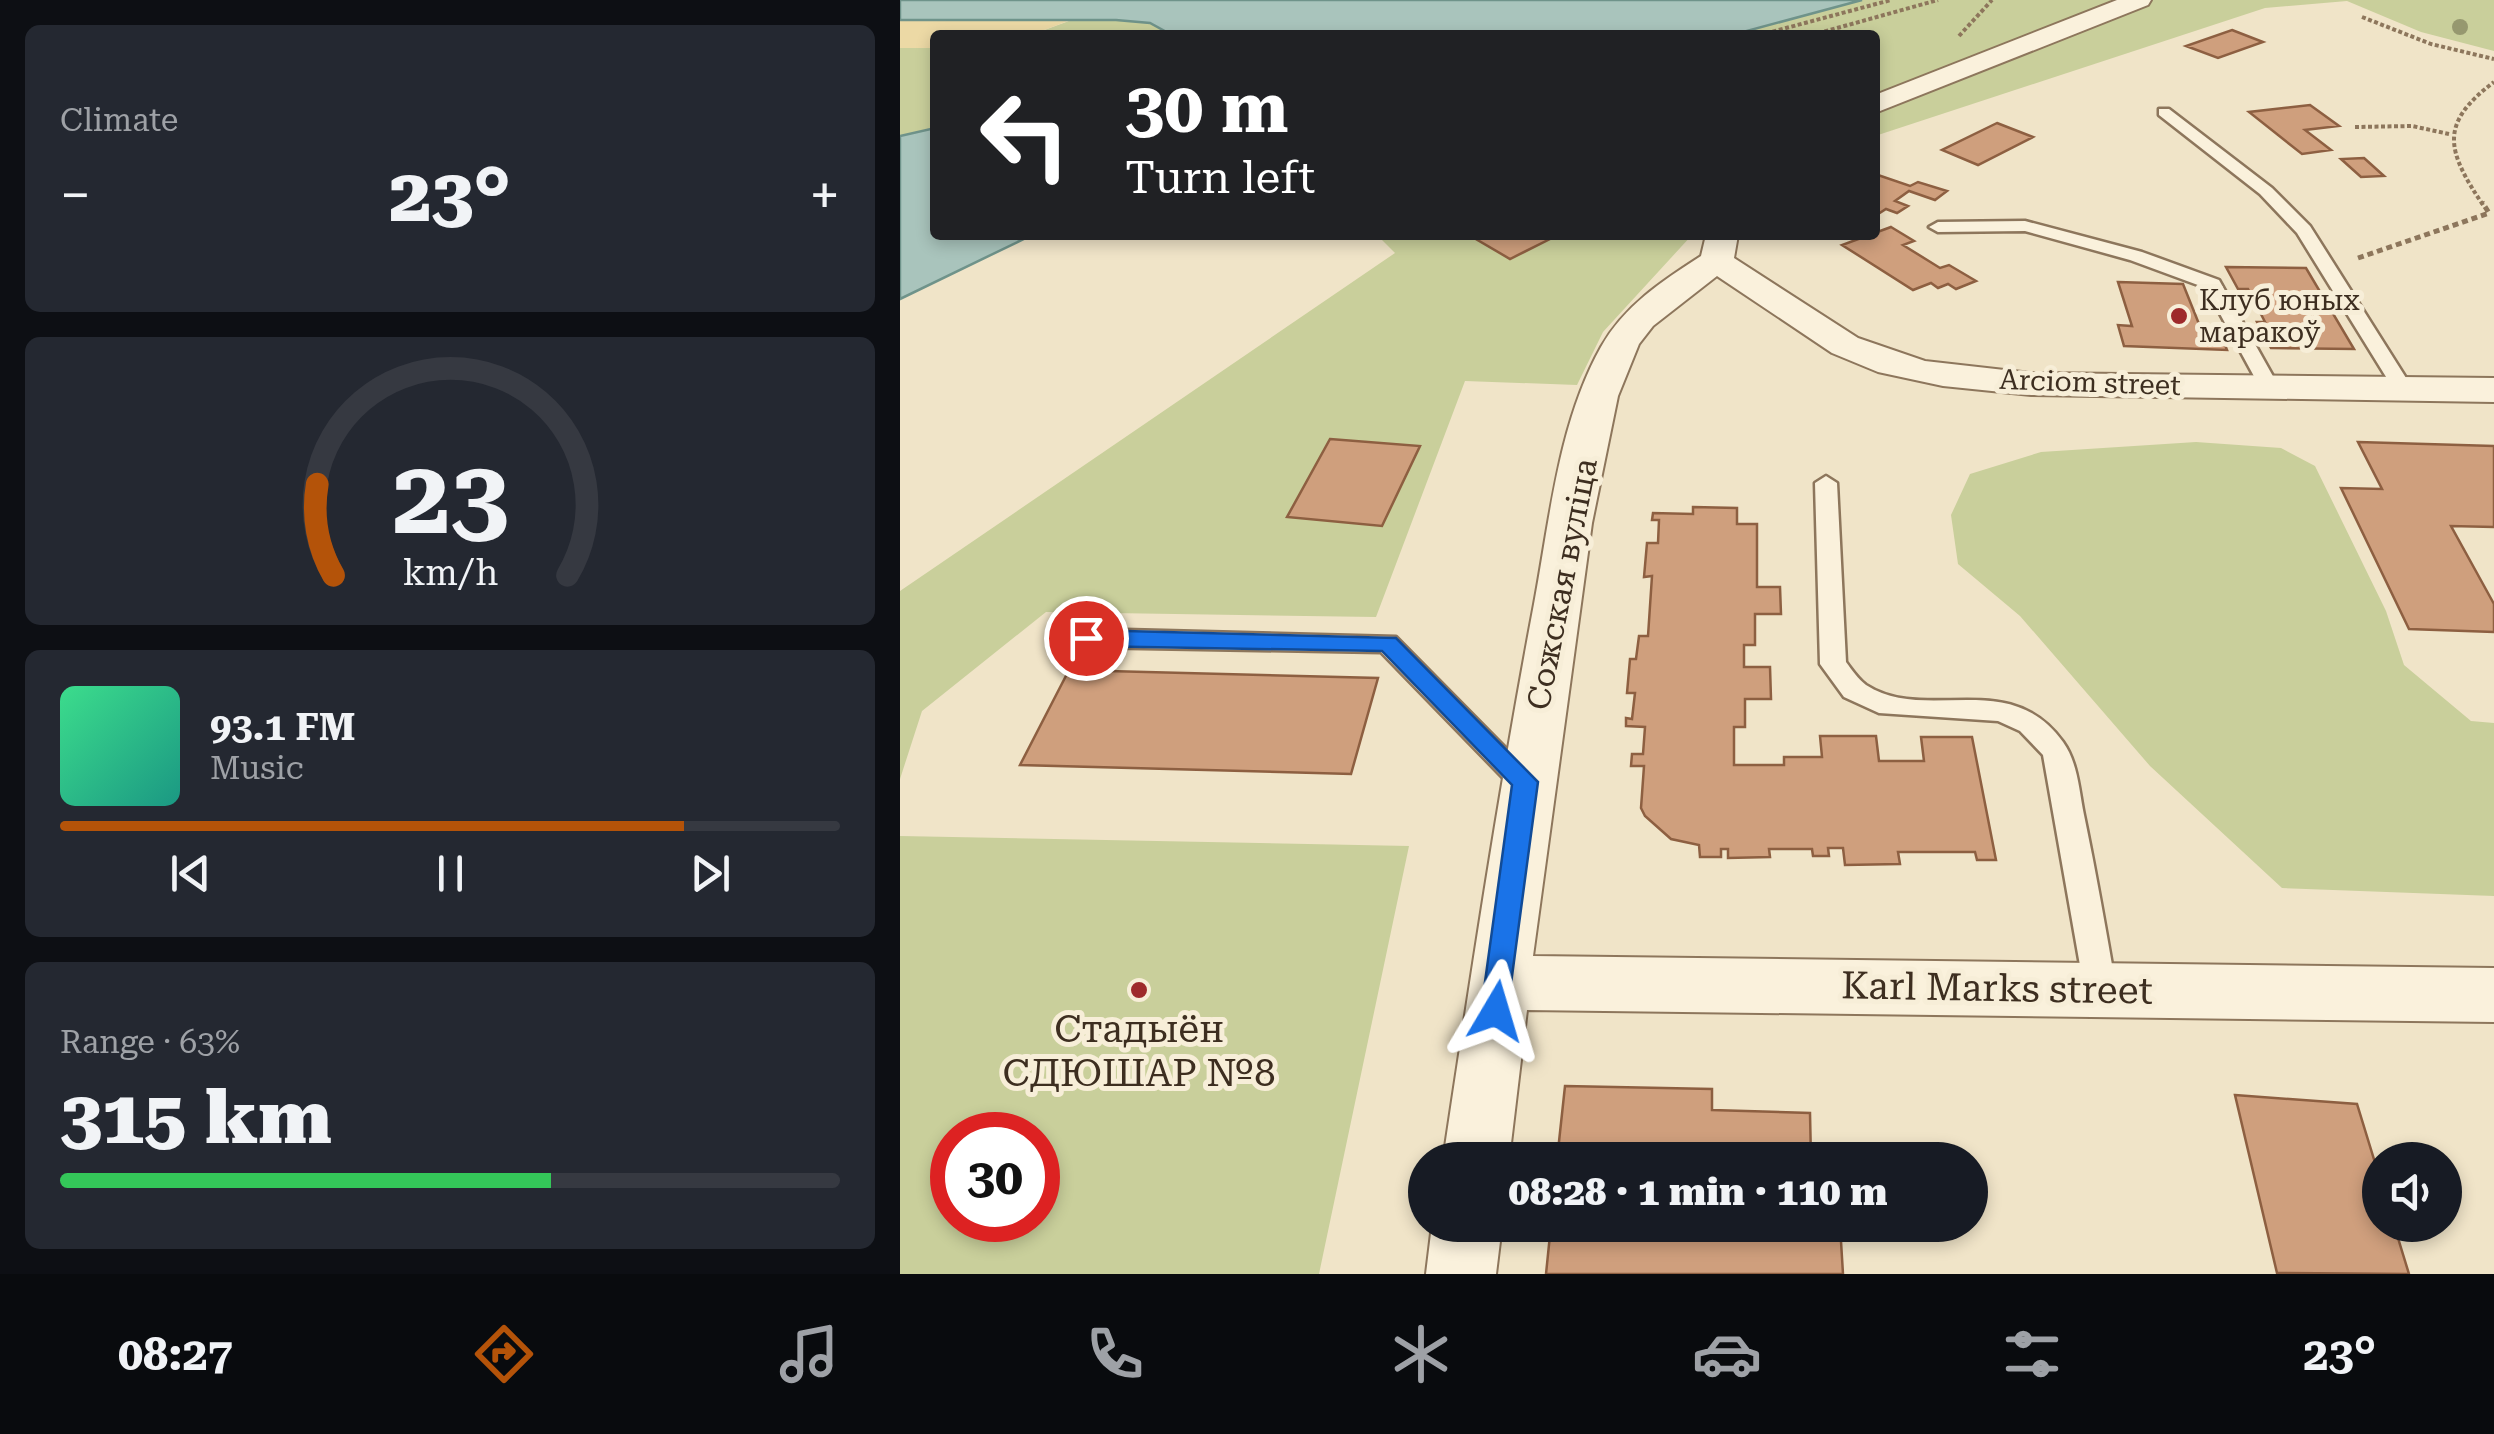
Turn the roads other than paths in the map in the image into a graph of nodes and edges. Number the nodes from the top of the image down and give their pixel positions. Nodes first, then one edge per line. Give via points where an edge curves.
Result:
1 (2139, 0) edge
2 (1880, 103) edge
3 (2164, 112) dead end
4 (1938, 227) dead end
5 (1720, 248) edge
6 (2269, 387) junction
7 (2403, 389) junction
8 (2494, 390) edge
9 (1826, 483) dead end
10 (1086, 638) dead end
11 (1525, 782) junction
12 (1499, 983) junction
13 (2100, 988) junction
14 (2494, 995) edge
15 (1478, 1142) edge
16 (1465, 1242) edge
17 (1460, 1274) edge

1 - 2 street
3 - 7 lane via 2266,191 2304,230
4 - 6 lane via 2025,226 2213,284
5 - 6 street, Arciom street via 1834,340 1891,364 2031,384
5 - 11 street, Сожская вуліца via 1654,301 1620,345 1599,400
6 - 7 street, Arciom street
7 - 8 street, Arciom street
9 - 13 lane via 1834,664 1843,682 1859,698 1887,705 1990,709 2018,714 2040,729 2057,753
10 - 11 lane via 1388,643
11 - 12 street, Сожская вуліца
12 - 13 street, Karl Marks street
12 - 15 street, Сожская вуліца
13 - 14 street, Karl Marks street
16 - 17 street

